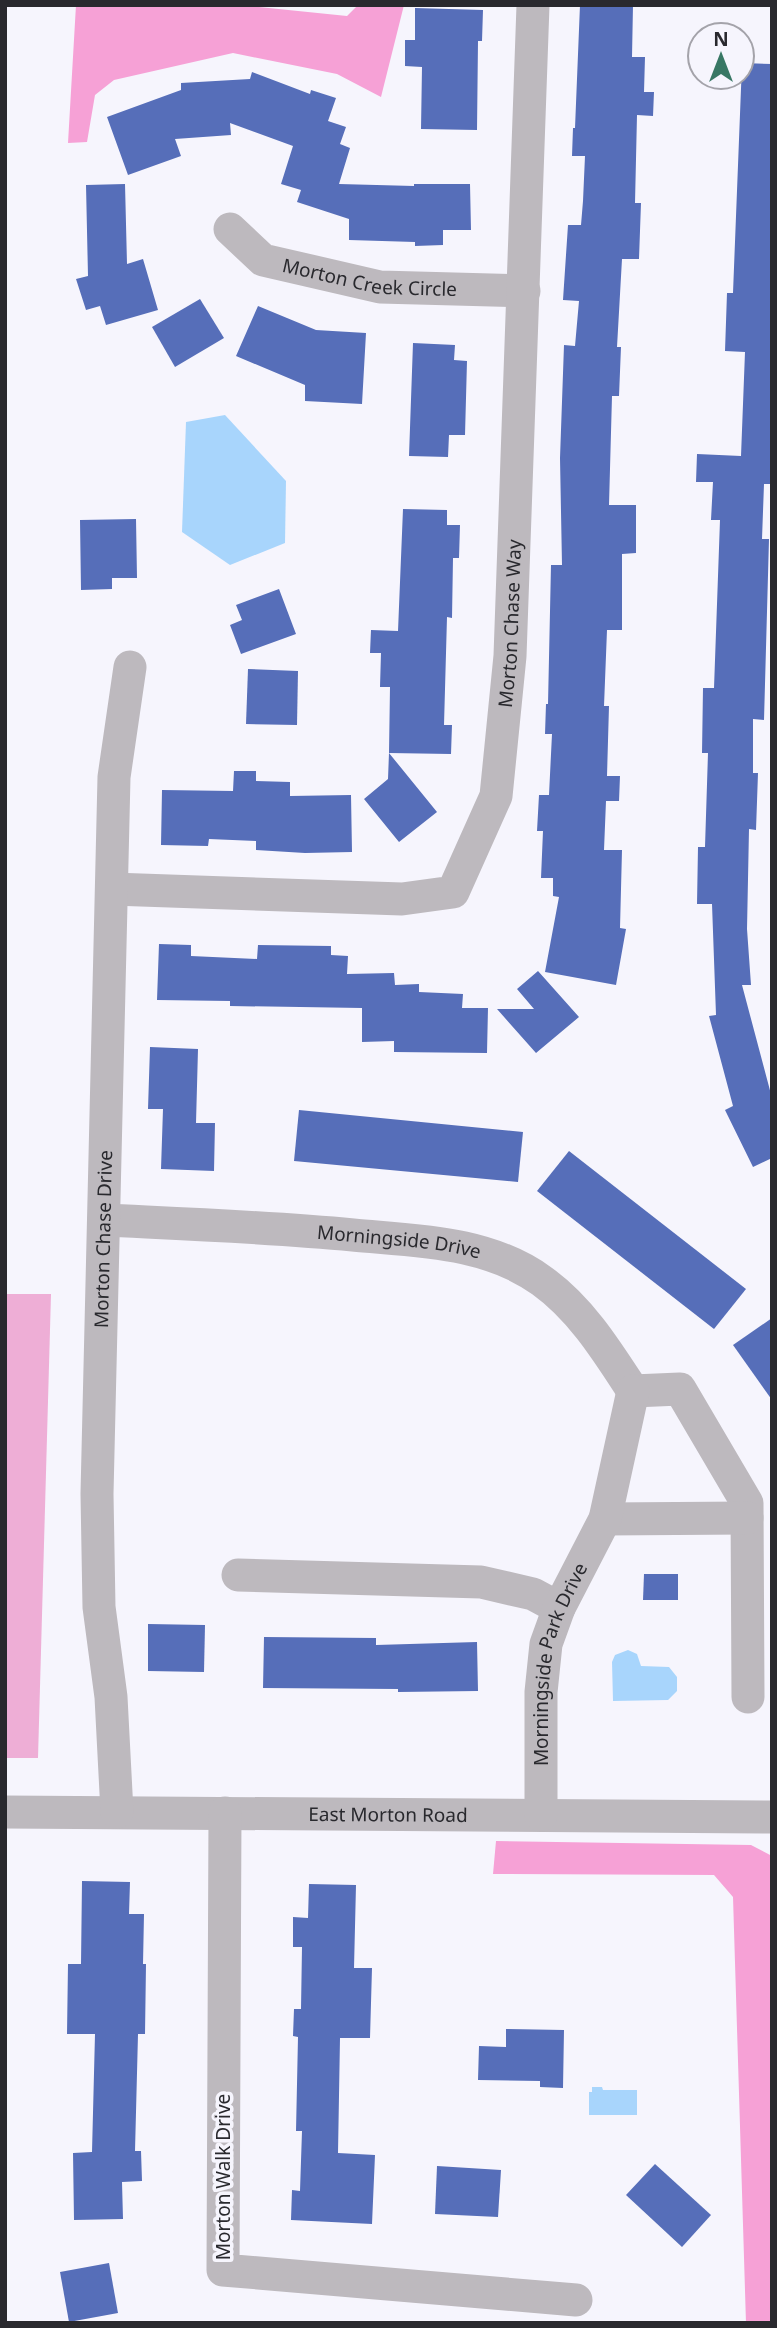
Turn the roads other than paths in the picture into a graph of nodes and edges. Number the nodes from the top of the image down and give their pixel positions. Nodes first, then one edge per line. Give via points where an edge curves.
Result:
1 (533, 5) edge
2 (230, 229) dead end
3 (524, 291) junction
4 (130, 667) dead end
5 (112, 889) junction
6 (104, 1220) junction
7 (633, 1391) junction
8 (747, 1518) junction
9 (605, 1519) junction
10 (238, 1575) dead end
11 (559, 1608) junction
12 (748, 1697) dead end
13 (5, 1812) edge
14 (117, 1812) junction
15 (225, 1813) junction
16 (541, 1815) junction
17 (772, 1817) edge
18 (576, 2300) dead end

1 - 3 street, Morton Chase Way
2 - 3 street, Morton Creek Circle via 263,260 380,288
3 - 5 street, Morton Chase Way via 510,656 496,796 453,892 402,899
4 - 5 street, Morton Chase Drive via 114,777
5 - 6 street, Morton Chase Drive
6 - 7 street, Morningside Drive via 311,1231 452,1245 504,1258 567,1303 595,1334
6 - 14 street, Morton Chase Drive via 97,1480 99,1607 111,1697
7 - 8 street via 680,1389 747,1503
7 - 9 street, Morningside Park Drive
8 - 9 street
8 - 12 street
9 - 11 street, Morningside Park Drive
10 - 11 street via 481,1582 533,1594
11 - 16 street, Morningside Park Drive via 546,1644 541,1692
13 - 14 street, East Morton Road
14 - 15 street, East Morton Road
15 - 16 street, East Morton Road
15 - 18 street, Morton Walk Drive via 223,2270
16 - 17 street, East Morton Road

